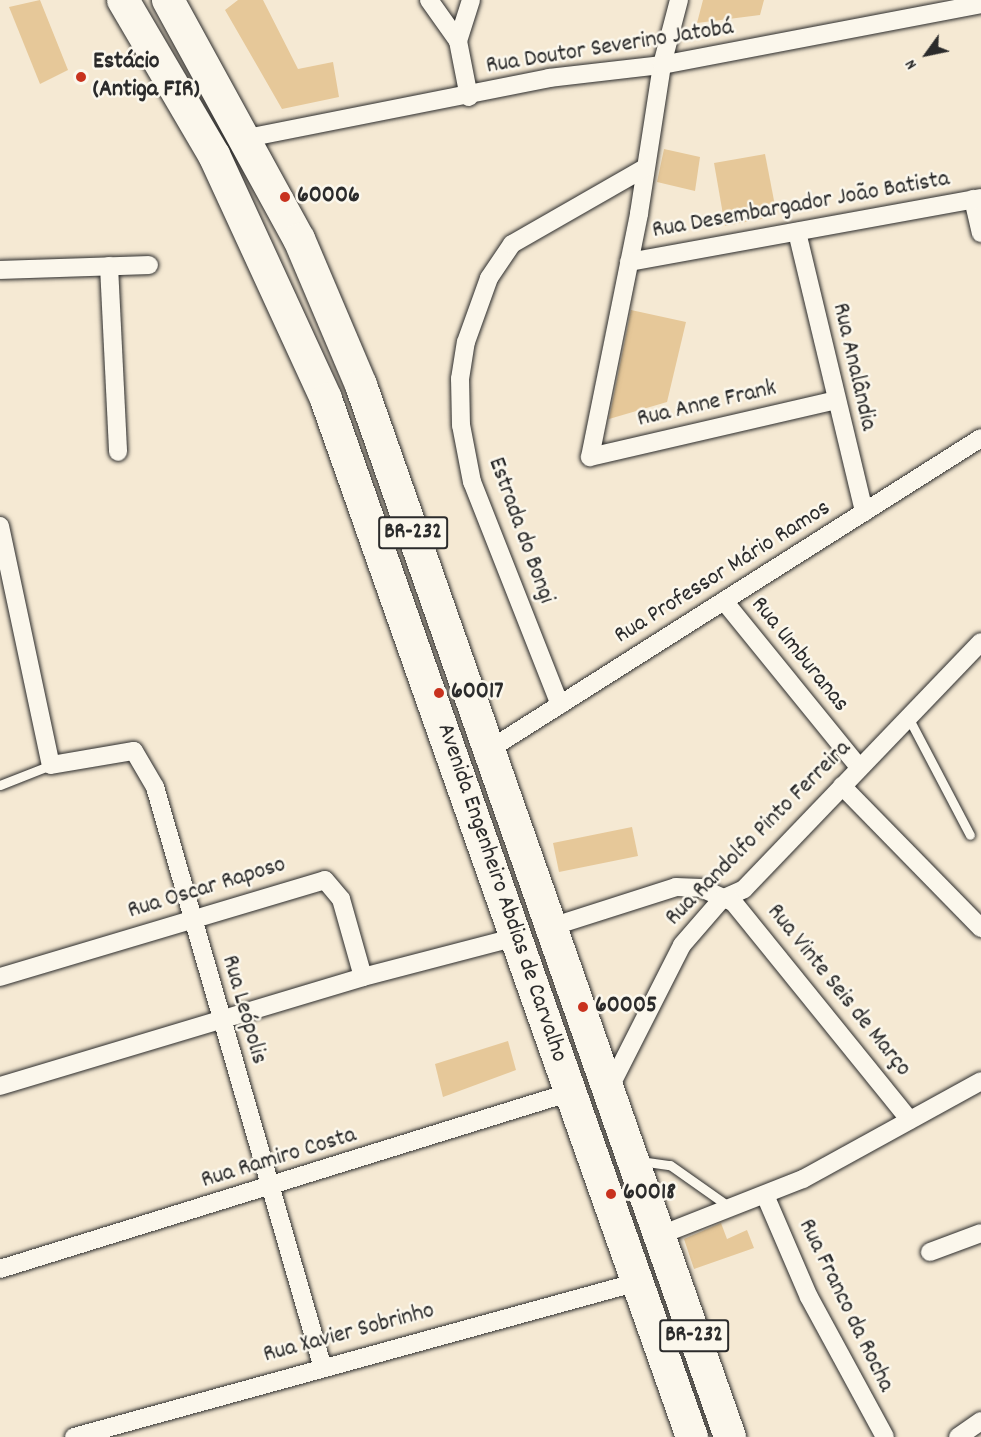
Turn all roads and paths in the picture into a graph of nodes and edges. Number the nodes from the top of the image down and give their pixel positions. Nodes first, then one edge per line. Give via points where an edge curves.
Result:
1 (123, 0) edge
2 (168, 0) edge
3 (429, 0) edge
4 (471, 0) edge
5 (679, 0) edge
6 (981, 4) edge
7 (458, 41) junction
8 (662, 65) junction
9 (469, 97) junction
10 (247, 138) junction
11 (643, 169) junction
12 (977, 198) edge
13 (796, 232) junction
14 (981, 234) edge
15 (629, 262) junction
16 (149, 265) dead end
17 (109, 266) junction
18 (0, 270) edge
19 (836, 400) junction
20 (981, 438) edge
21 (118, 452) dead end
22 (864, 512) junction
23 (0, 526) edge
24 (724, 601) junction
25 (981, 642) edge
26 (560, 705) junction
27 (908, 717) junction
28 (490, 749) junction
29 (51, 765) junction
30 (859, 767) junction
31 (0, 785) edge
32 (842, 786) junction
33 (970, 835) dead end
34 (722, 899) junction
35 (193, 918) junction
36 (551, 927) junction
37 (981, 928) edge
38 (517, 937) junction
39 (0, 976) edge
40 (363, 977) junction
41 (220, 1021) junction
42 (981, 1081) edge
43 (0, 1086) edge
44 (610, 1087) junction
45 (571, 1092) junction
46 (910, 1120) junction
47 (634, 1161) junction
48 (270, 1187) junction
49 (765, 1195) junction
50 (732, 1208) junction
51 (981, 1233) edge
52 (658, 1236) junction
53 (930, 1252) dead end
54 (0, 1269) edge
55 (638, 1282) junction
56 (322, 1365) junction
57 (981, 1421) edge
58 (126, 1430) edge
59 (74, 1437) edge
60 (692, 1437) edge
61 (730, 1437) edge
62 (885, 1437) edge
63 (958, 1437) edge

1 - 38 highway, Avenida Engenheiro Abdias de Carvalho / BR-232 via 214,155 326,399
2 - 10 highway, Avenida Engenheiro Abdias de Carvalho / BR-232
3 - 7 street
4 - 7 street
5 - 8 street
6 - 8 street, Rua Doutor Severino Jatobá
7 - 9 street
8 - 9 street, Rua Doutor Severino Jatobá via 549,78
8 - 11 street
9 - 10 street, Rua Doutor Severino Jatobá
10 - 28 highway, Avenida Engenheiro Abdias de Carvalho / BR-232 via 299,240 361,385
11 - 15 street
11 - 26 street, Estrada do Bongi via 512,244 492,271 465,351 461,425 472,482
12 - 13 street, Rua Desembargador João Batista
12 - 14 street
13 - 15 street, Rua Desembargador João Batista
13 - 19 street, Rua Analândia
15 - 19 street, Rua Anne Frank via 590,457
16 - 17 street
17 - 18 street
17 - 21 street
19 - 22 street, Rua Analândia
20 - 22 street, Rua Professor Mário Ramos
22 - 24 street, Rua Professor Mário Ramos
23 - 29 street
24 - 26 street, Rua Professor Mário Ramos
24 - 30 street, Rua Umburanas
25 - 27 street, Rua Randolfo Pinto Ferreira
26 - 28 street, Rua Professor Mário Ramos
27 - 30 street, Rua Randolfo Pinto Ferreira
27 - 33 lane
28 - 36 highway, Avenida Engenheiro Abdias de Carvalho / BR-232
29 - 31 lane
29 - 35 street, Rua Leópolis via 134,751 155,787
30 - 32 street, Rua Randolfo Pinto Ferreira
32 - 34 street, Rua Randolfo Pinto Ferreira via 744,889
32 - 37 street
34 - 36 street, Rua Vinte Seis de Março via 701,888 676,887
34 - 44 street, Rua Randolfo Pinto Ferreira via 664,974
34 - 46 street, Rua Vinte Seis de Março via 734,903 787,962
35 - 39 street, Rua Oscar Raposo
35 - 40 street, Rua Oscar Raposo via 328,880 341,899
35 - 41 street, Rua Leópolis
36 - 44 highway, Avenida Engenheiro Abdias de Carvalho / BR-232
38 - 40 street
38 - 45 highway, Avenida Engenheiro Abdias de Carvalho / BR-232
40 - 41 street
41 - 43 street
41 - 48 street, Rua Leópolis
42 - 46 street
44 - 47 highway, Avenida Engenheiro Abdias de Carvalho / BR-232
45 - 48 street, Rua Ramiro Costa
45 - 55 highway, Avenida Engenheiro Abdias de Carvalho / BR-232
46 - 49 street
47 - 50 lane via 670,1166
47 - 52 highway, Avenida Engenheiro Abdias de Carvalho / BR-232
48 - 54 street, Rua Ramiro Costa
48 - 56 street, Rua Leópolis
49 - 50 street
49 - 62 street, Rua Franco da Rocha via 809,1297
50 - 52 street
51 - 53 street
52 - 61 highway, Avenida Engenheiro Abdias de Carvalho / BR-232
55 - 56 street, Rua Xavier Sobrinho
55 - 60 highway, Avenida Engenheiro Abdias de Carvalho / BR-232
56 - 58 street, Rua Xavier Sobrinho
57 - 63 street
58 - 59 street, Rua Xavier Sobrinho

